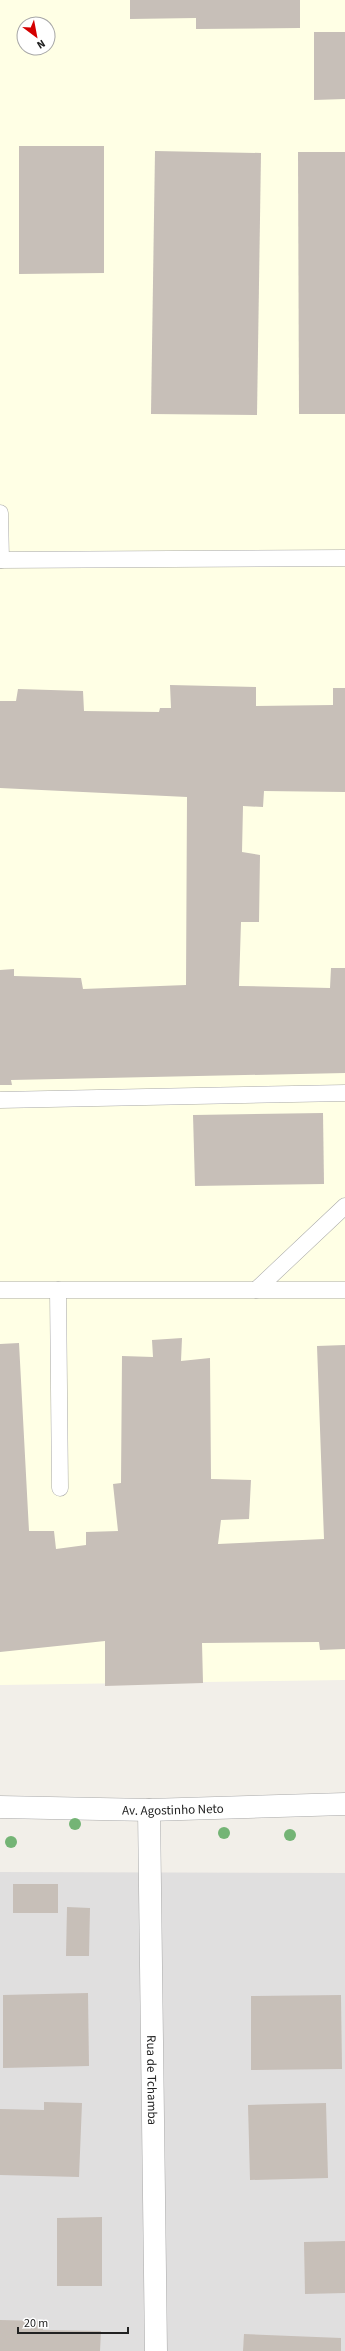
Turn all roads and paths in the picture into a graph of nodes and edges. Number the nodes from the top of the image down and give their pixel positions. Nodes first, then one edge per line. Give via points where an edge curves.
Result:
1 (0, 513) edge
2 (345, 558) edge
3 (1, 560) edge
4 (345, 1093) edge
5 (0, 1100) edge
6 (345, 1206) edge
7 (0, 1290) edge
8 (58, 1290) junction
9 (256, 1290) junction
10 (345, 1290) edge
11 (60, 1488) dead end
12 (345, 1804) edge
13 (0, 1807) edge
14 (149, 1810) junction
15 (156, 2351) edge

1 - 3 lane
2 - 3 lane
4 - 5 lane
6 - 9 lane
7 - 8 lane
8 - 9 lane
8 - 11 lane
9 - 10 lane
12 - 14 street, Av. Agostinho Neto
13 - 14 street, Av. Agostinho Neto
14 - 15 street, Rua de Tchamba

